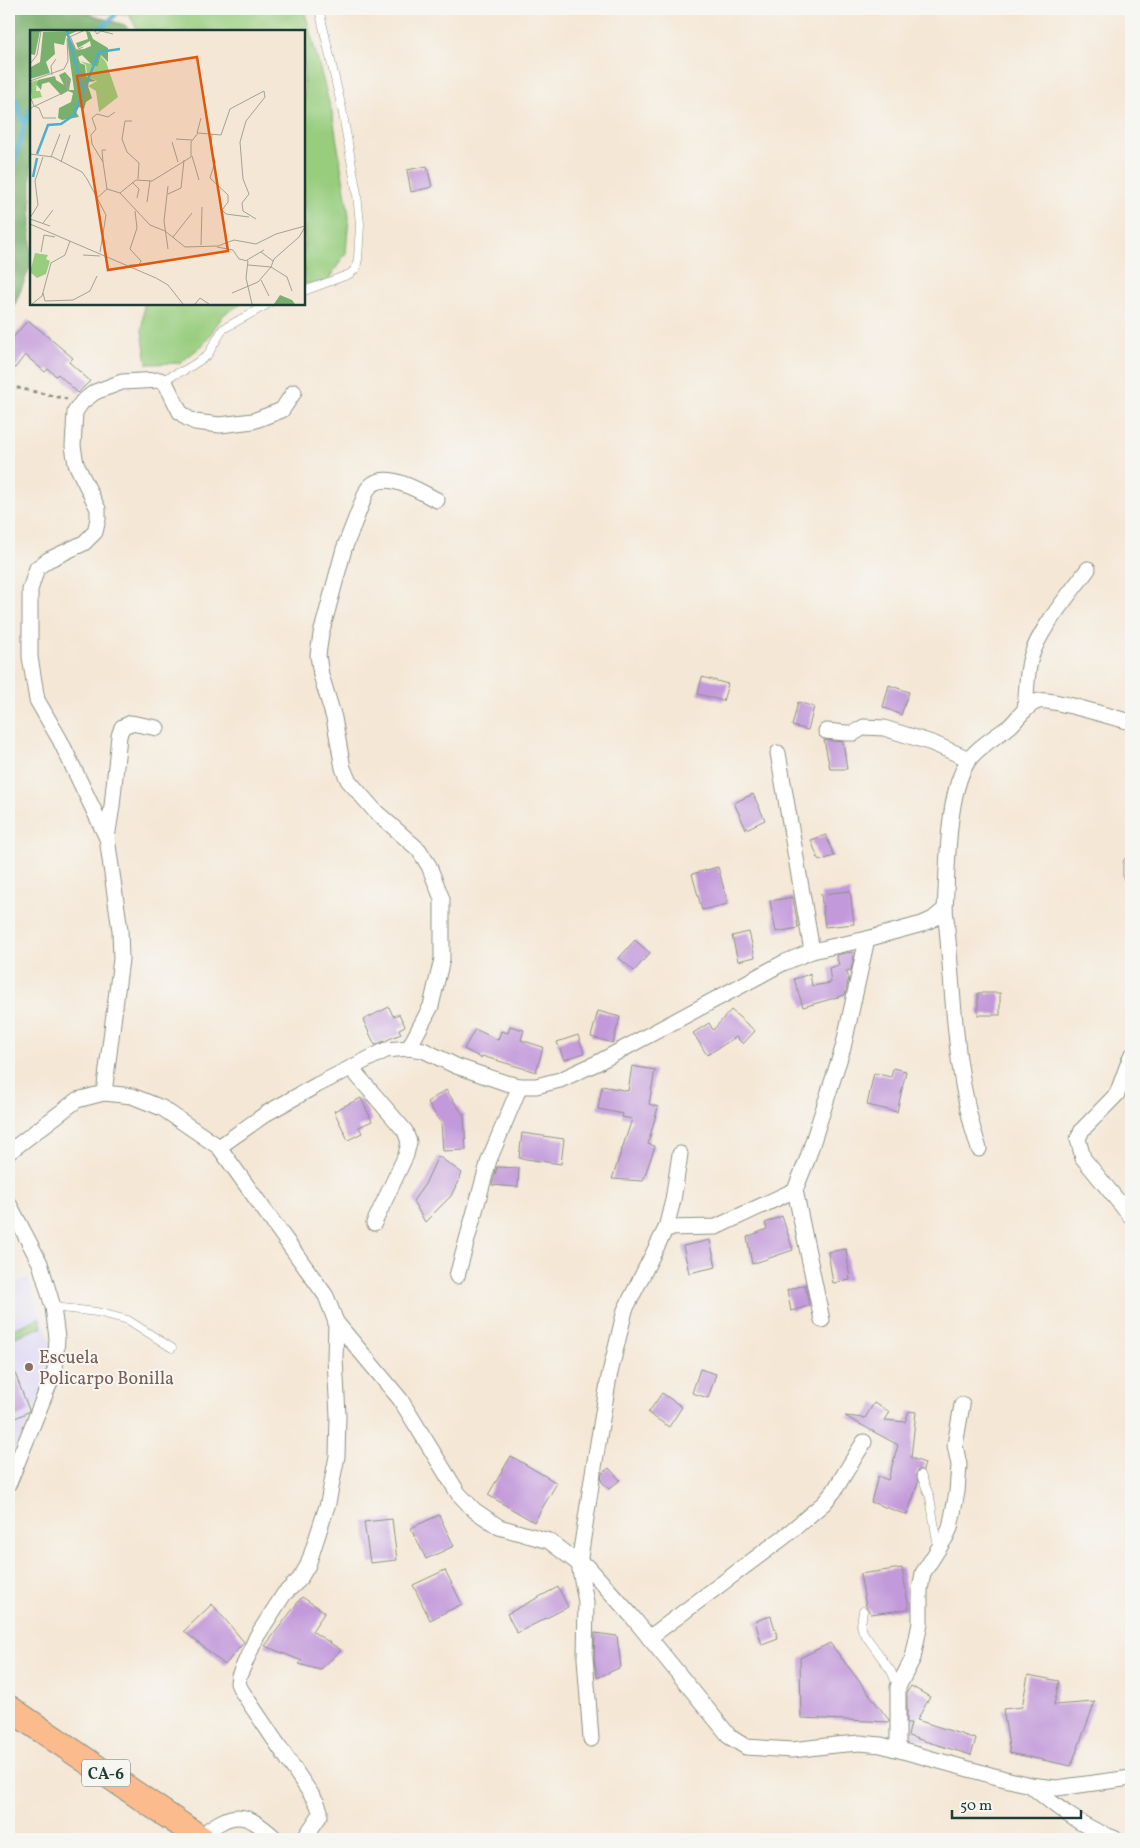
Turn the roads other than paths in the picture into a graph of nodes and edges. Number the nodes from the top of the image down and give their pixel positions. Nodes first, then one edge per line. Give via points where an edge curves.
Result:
1 (319, 9) edge
2 (305, 291) edge
3 (266, 305) edge
4 (160, 380) junction
5 (294, 392) dead end
6 (437, 500) dead end
7 (1088, 569) dead end
8 (1025, 710) junction
9 (1131, 722) edge
10 (157, 728) dead end
11 (826, 732) dead end
12 (778, 752) dead end
13 (970, 760) junction
14 (107, 838) junction
15 (1131, 864) edge
16 (1131, 876) edge
17 (945, 908) junction
18 (867, 939) junction
19 (812, 951) junction
20 (409, 1048) junction
21 (1131, 1056) edge
22 (351, 1068) junction
23 (520, 1086) junction
24 (104, 1093) junction
25 (219, 1147) junction
26 (979, 1149) dead end
27 (9, 1152) edge
28 (680, 1154) dead end
29 (795, 1190) junction
30 (9, 1204) edge
31 (1131, 1217) edge
32 (374, 1224) dead end
33 (666, 1228) junction
34 (457, 1276) dead end
35 (53, 1307) junction
36 (822, 1320) dead end
37 (336, 1322) junction
38 (172, 1348) dead end
39 (962, 1405) dead end
40 (864, 1442) dead end
41 (921, 1475) dead end
42 (9, 1483) edge
43 (938, 1548) junction
44 (579, 1564) junction
45 (864, 1611) dead end
46 (649, 1638) junction
47 (898, 1687) junction
48 (9, 1708) edge
49 (591, 1739) dead end
50 (898, 1749) junction
51 (1131, 1778) edge
52 (1030, 1785) junction
53 (201, 1838) edge
54 (276, 1839) edge
55 (304, 1839) edge
56 (1116, 1839) edge

1 - 2 lane via 342,109 360,224 356,268 350,274
3 - 4 lane via 222,329 207,356
4 - 5 street via 166,384 180,412 187,418 220,425 254,421 282,410
4 - 14 street via 122,382 95,392 75,412 73,446 76,464 98,509 95,532 84,542 37,568 30,590 30,657 37,700
6 - 20 street via 393,480 372,484 367,490 344,549 318,655 348,780 375,811 419,850 442,899 442,959 431,1006
7 - 8 street via 1042,633 1032,655
8 - 9 street via 1039,701
8 - 13 street
10 - 14 street via 131,723 122,727
11 - 13 street via 884,728 932,743
12 - 19 street
13 - 17 street via 955,795
14 - 24 street via 120,930 120,959
15 - 16 street
17 - 18 street via 922,924
17 - 26 street via 959,1063
18 - 19 street
18 - 29 street via 842,1048
19 - 23 street via 782,963 597,1063 560,1080
20 - 22 street via 386,1050
20 - 23 street via 423,1050 456,1066
21 - 31 street via 1117,1094 1082,1130 1078,1139 1083,1158
22 - 25 street via 267,1113
22 - 32 street via 406,1131 409,1142
23 - 34 street via 489,1160
24 - 25 street via 132,1096 162,1108
24 - 27 street via 78,1100
25 - 37 street via 326,1296
28 - 33 street
29 - 33 street via 716,1227
29 - 36 street
30 - 35 street via 40,1263
33 - 44 street via 625,1310 609,1376
35 - 38 lane via 97,1312 128,1320
35 - 42 street via 57,1338 55,1370
37 - 44 street via 400,1399 458,1493 474,1510 499,1526 549,1541
37 - 55 street via 337,1456 328,1504 308,1565 299,1580 284,1594 257,1636 238,1683 318,1803 320,1815
39 - 43 street via 955,1445 959,1465 957,1492 950,1528
40 - 46 street via 824,1503
41 - 43 lane via 930,1497
43 - 47 street via 923,1573 920,1623 913,1658
44 - 46 street via 588,1567
44 - 49 street via 586,1602 585,1658
45 - 47 lane via 863,1632 891,1671
46 - 50 street via 730,1737 746,1747 792,1750 860,1743
47 - 50 street
48 - 53 highway, CA-6
50 - 52 street
51 - 52 street via 1057,1788
52 - 56 street via 1063,1813 1095,1832
53 - 54 street via 220,1821 243,1816

